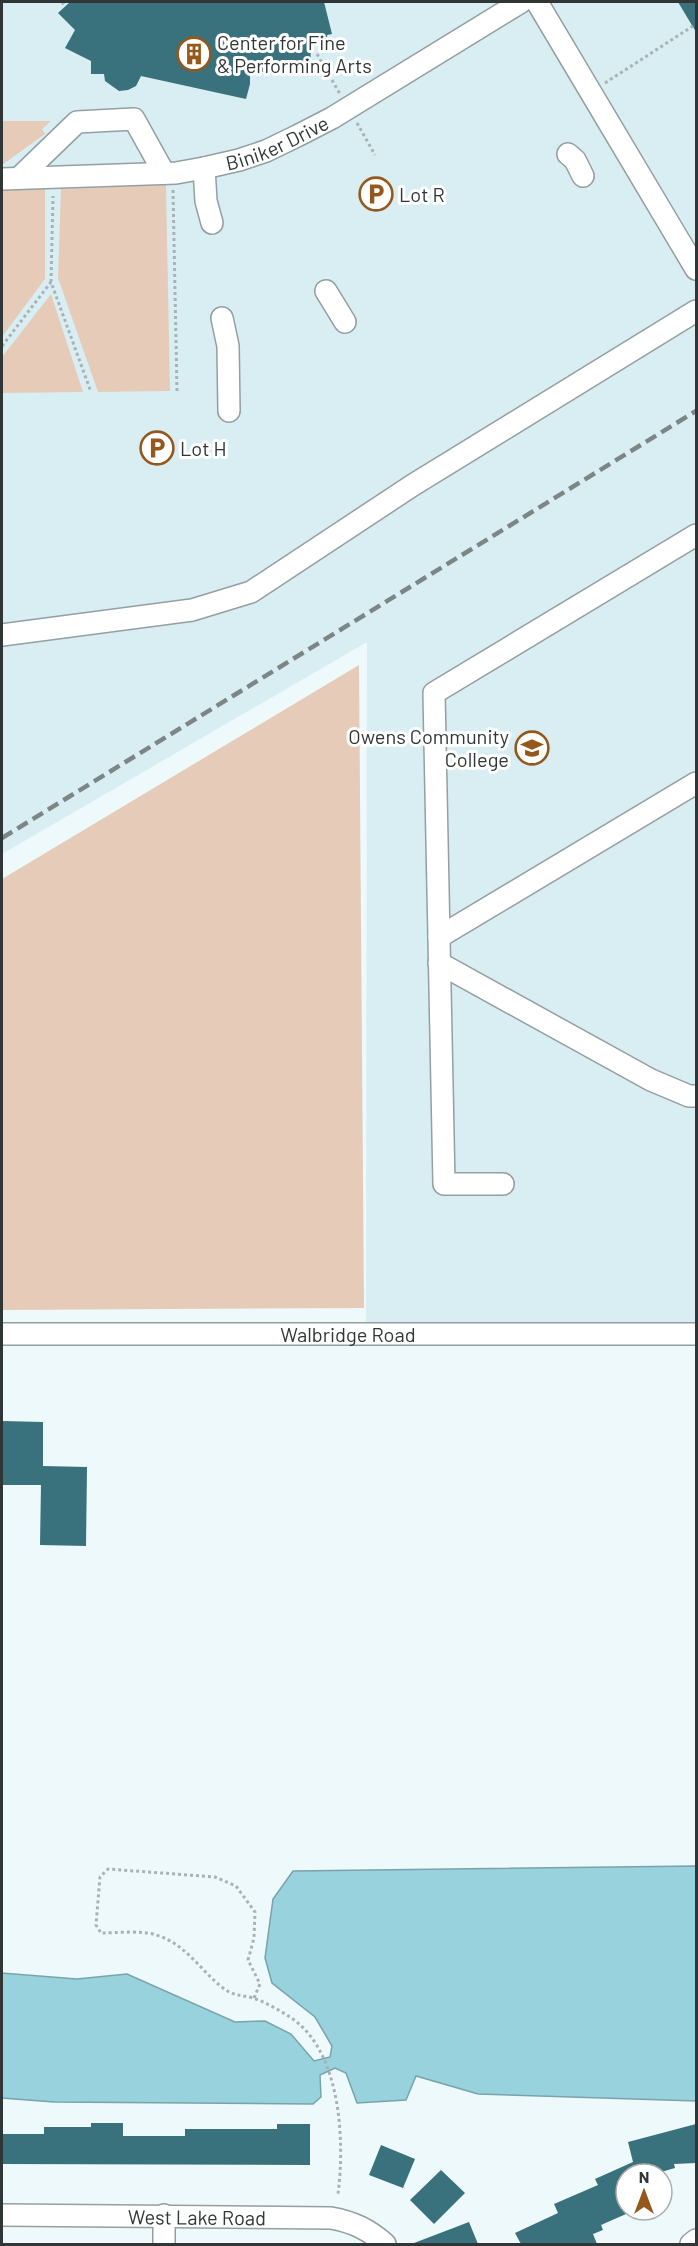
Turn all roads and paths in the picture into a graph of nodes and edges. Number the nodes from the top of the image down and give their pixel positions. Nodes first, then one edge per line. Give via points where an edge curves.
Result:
1 (62, 2) edge
2 (521, 2) edge
3 (537, 2) edge
4 (65, 6) dead end
5 (693, 26) dead end
6 (591, 92) junction
7 (568, 154) dead end
8 (204, 168) junction
9 (170, 173) junction
10 (583, 177) dead end
11 (54, 178) junction
12 (10, 179) edge
13 (212, 223) dead end
14 (696, 269) edge
15 (51, 282) junction
16 (326, 291) dead end
17 (696, 311) edge
18 (222, 318) dead end
19 (345, 322) dead end
20 (2, 346) edge
21 (177, 391) dead end
22 (91, 392) dead end
23 (230, 411) dead end
24 (696, 534) edge
25 (2, 635) edge
26 (696, 783) edge
27 (439, 937) junction
28 (439, 963) junction
29 (696, 1096) edge
30 (503, 1184) dead end
31 (2, 1334) edge
32 (696, 1334) edge
33 (254, 1998) junction
34 (338, 2194) dead end
35 (2, 2214) edge
36 (164, 2215) junction
37 (696, 2240) edge
38 (164, 2244) edge
39 (385, 2244) edge
40 (691, 2244) edge

1 - 4 path
2 - 8 street, Biniker Drive via 332,118 266,151
3 - 6 street
5 - 6 path
6 - 14 street
7 - 10 street
8 - 9 street, Biniker Drive
8 - 13 street
9 - 11 street, Biniker Drive
9 - 12 street via 134,119 77,122
9 - 21 path
11 - 12 street, Biniker Drive
11 - 15 path
15 - 20 path
15 - 22 path
16 - 19 street
17 - 25 street via 413,485 251,592 192,610
18 - 23 street via 228,346
24 - 27 street via 434,693
26 - 27 street
27 - 28 street
28 - 29 street via 651,1080
28 - 30 street via 444,1184
31 - 32 street, Walbridge Road
33 - 33 path via 260,1984 248,1960 255,1912 236,1886 216,1877 108,1869 100,1877 96,1925 101,1933 155,1934 179,1946 224,1989 236,1996
33 - 34 path via 304,2028 319,2050 334,2091 339,2128
35 - 36 street, West Lake Road
36 - 38 street
36 - 39 street, West Lake Road via 331,2218 355,2224
37 - 40 street

